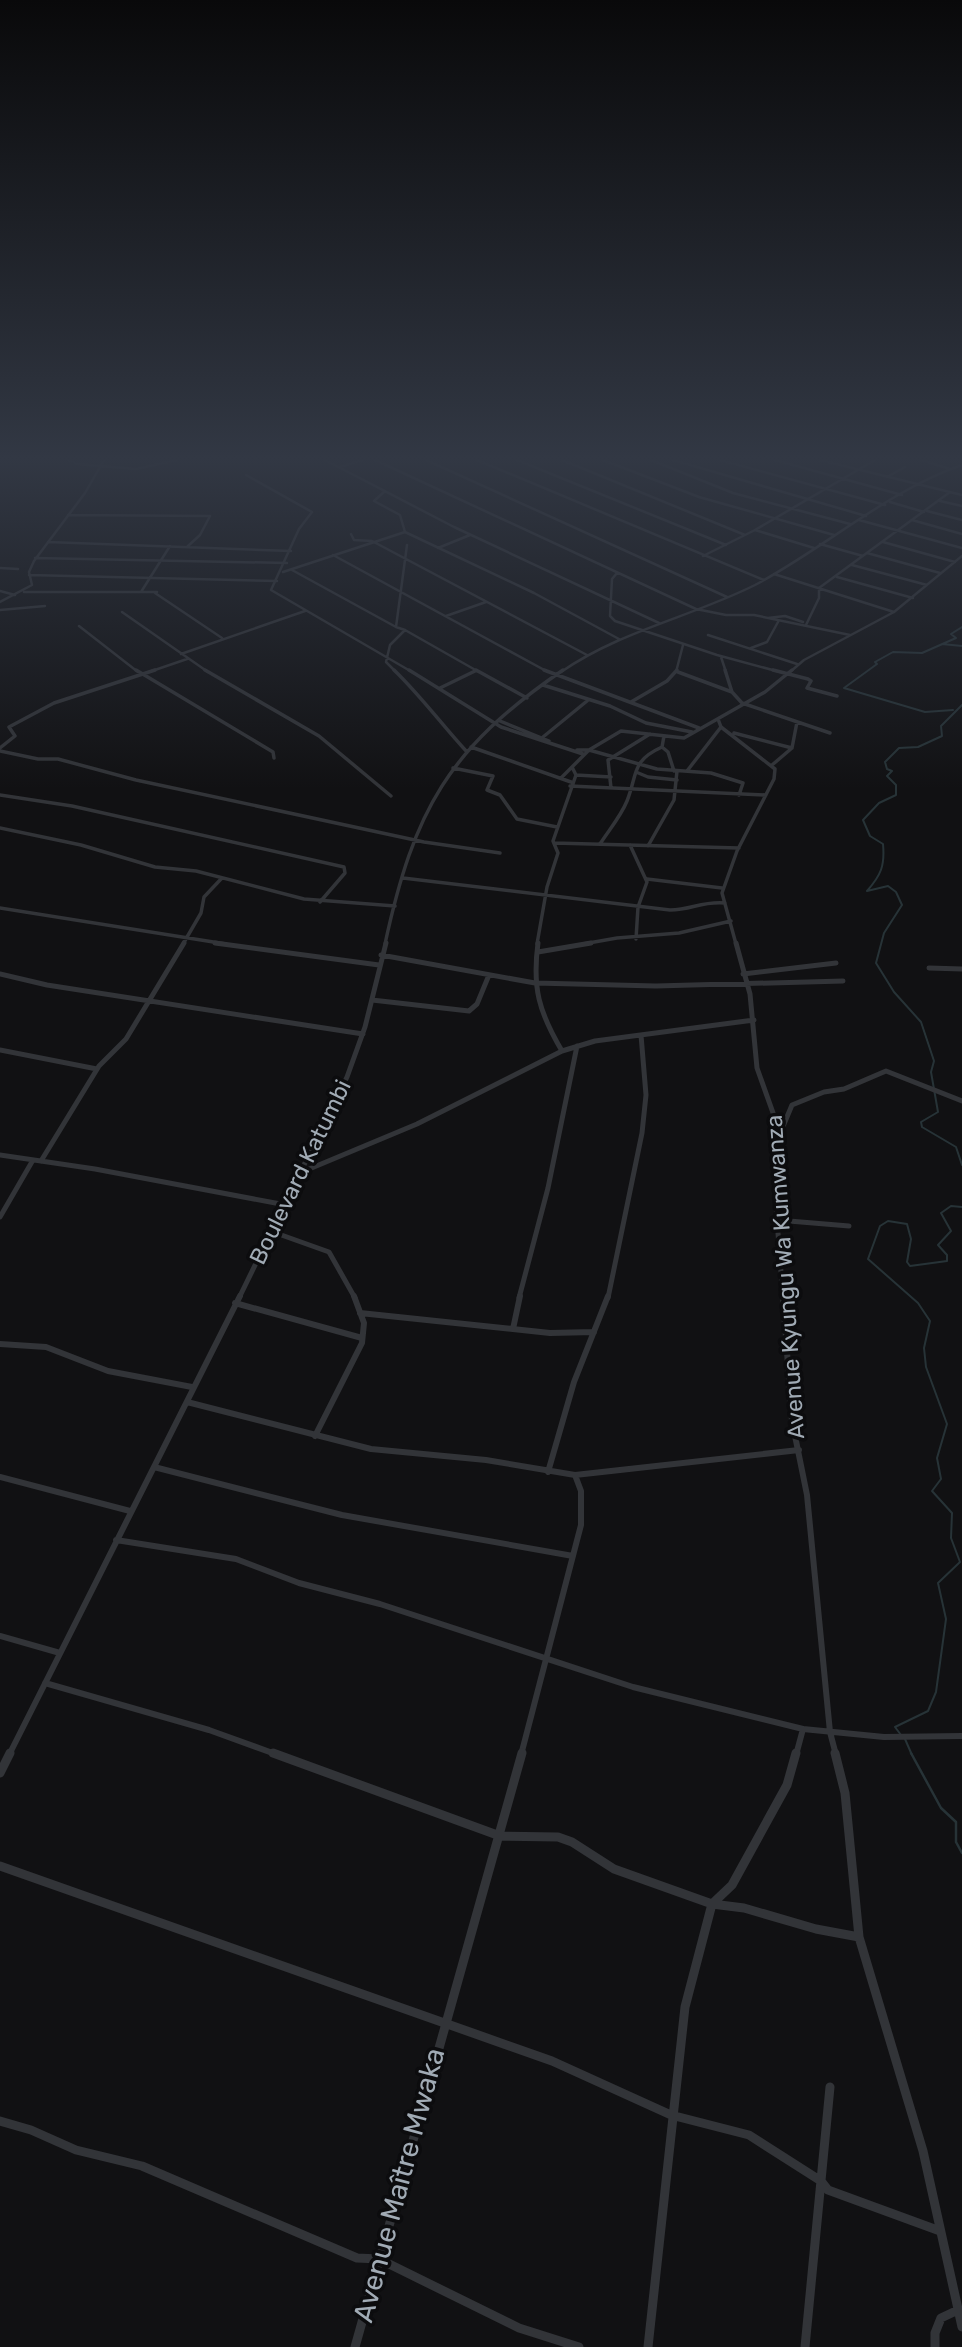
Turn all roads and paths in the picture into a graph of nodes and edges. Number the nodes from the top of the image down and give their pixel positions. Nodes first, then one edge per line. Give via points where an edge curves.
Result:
1 (31, 570) edge
2 (155, 570) edge
3 (290, 570) edge
4 (293, 570) edge
5 (359, 570) edge
6 (403, 570) edge
7 (423, 570) edge
8 (484, 570) edge
9 (544, 570) edge
10 (610, 570) edge
11 (667, 570) edge
12 (737, 570) edge
13 (781, 570) edge
14 (846, 570) edge
15 (869, 570) edge
16 (926, 570) edge
17 (945, 570) edge
18 (282, 572) joint
19 (617, 573) junction
20 (940, 573) junction
21 (774, 574) junction
22 (29, 575) junction
23 (150, 577) junction
24 (837, 577) junction
25 (764, 580) junction
26 (277, 581) junction
27 (927, 585) junction
28 (819, 588) junction
29 (0, 591) edge
30 (141, 592) junction
31 (20, 593) junction
32 (400, 593) junction
33 (15, 595) junction
34 (727, 597) junction
35 (912, 598) junction
36 (611, 601) junction
37 (0, 602) edge
38 (486, 602) junction
39 (45, 606) dead end
40 (696, 609) junction
41 (0, 610) edge
42 (305, 611) junction
43 (894, 611) junction
44 (122, 612) dead end
45 (446, 617) junction
46 (765, 619) junction
47 (778, 622) junction
48 (659, 623) junction
49 (806, 624) junction
50 (79, 626) dead end
51 (397, 627) junction
52 (641, 629) junction
53 (405, 630) junction
54 (708, 635) dead end
55 (850, 635) junction
56 (222, 638) junction
57 (619, 639) junction
58 (683, 645) junction
59 (751, 648) junction
60 (181, 654) junction
61 (587, 654) junction
62 (385, 656) junction
63 (187, 659) junction
64 (725, 660) junction
65 (797, 664) junction
66 (475, 671) junction
67 (678, 673) junction
68 (786, 673) junction
69 (142, 674) junction
70 (554, 675) junction
71 (543, 685) junction
72 (440, 688) junction
73 (732, 692) junction
74 (837, 696) dead end
75 (527, 698) junction
76 (587, 701) junction
77 (631, 702) junction
78 (742, 703) junction
79 (718, 719) junction
80 (498, 722) junction
81 (797, 722) junction
82 (721, 727) junction
83 (699, 728) junction
84 (692, 732) junction
85 (731, 733) junction
86 (830, 733) dead end
87 (650, 734) junction
88 (664, 736) junction
89 (543, 737) junction
90 (554, 745) junction
91 (662, 747) junction
92 (792, 748) junction
93 (0, 750) edge
94 (469, 750) junction
95 (570, 750) junction
96 (589, 750) junction
97 (583, 754) junction
98 (274, 758) dead end
99 (612, 758) junction
100 (637, 765) junction
101 (772, 765) junction
102 (572, 767) junction
103 (453, 768) junction
104 (675, 771) junction
105 (687, 771) junction
106 (636, 772) junction
107 (576, 775) junction
108 (611, 777) junction
109 (561, 778) junction
110 (677, 780) junction
111 (571, 784) junction
112 (611, 788) junction
113 (633, 789) junction
114 (677, 792) junction
115 (766, 794) junction
116 (0, 795) edge
117 (739, 795) junction
118 (391, 796) dead end
119 (557, 827) junction
120 (0, 828) edge
121 (413, 840) junction
122 (554, 843) junction
123 (600, 844) junction
124 (630, 845) junction
125 (648, 846) junction
126 (739, 848) junction
127 (500, 853) dead end
128 (403, 878) junction
129 (221, 879) junction
130 (647, 879) junction
131 (722, 888) junction
132 (547, 896) junction
133 (320, 902) junction
134 (725, 903) junction
135 (395, 906) junction
136 (638, 907) junction
137 (0, 908) edge
138 (731, 920) junction
139 (186, 937) junction
140 (636, 939) junction
141 (538, 952) junction
142 (381, 955) junction
143 (836, 963) dead end
144 (379, 965) junction
145 (929, 968) dead end
146 (962, 969) edge
147 (0, 974) edge
148 (489, 975) junction
149 (744, 978) junction
150 (843, 981) dead end
151 (536, 983) junction
152 (150, 999) junction
153 (372, 1000) junction
154 (754, 1020) junction
155 (363, 1034) junction
156 (641, 1035) junction
157 (577, 1046) junction
158 (0, 1050) edge
159 (562, 1051) junction
160 (97, 1069) junction
161 (962, 1101) edge
162 (777, 1142) junction
163 (0, 1155) edge
164 (33, 1160) junction
165 (41, 1161) junction
166 (302, 1172) junction
167 (286, 1205) junction
168 (0, 1217) edge
169 (777, 1220) junction
170 (849, 1226) dead end
171 (273, 1232) junction
172 (234, 1303) junction
173 (360, 1313) junction
174 (513, 1329) junction
175 (594, 1332) junction
176 (362, 1338) junction
177 (0, 1344) edge
178 (192, 1387) junction
179 (187, 1402) junction
180 (315, 1436) junction
181 (799, 1451) junction
182 (154, 1467) junction
183 (548, 1472) junction
184 (575, 1475) junction
185 (0, 1477) edge
186 (130, 1511) junction
187 (116, 1540) junction
188 (573, 1556) junction
189 (0, 1636) edge
190 (60, 1653) junction
191 (545, 1659) junction
192 (45, 1683) junction
193 (803, 1729) junction
194 (830, 1732) junction
195 (962, 1736) edge
196 (884, 1737) joint
197 (0, 1773) edge
198 (500, 1836) junction
199 (0, 1866) edge
200 (712, 1904) junction
201 (859, 1937) junction
202 (444, 2023) junction
203 (830, 2087) dead end
204 (671, 2115) junction
205 (0, 2121) edge
206 (821, 2181) junction
207 (940, 2231) junction
208 (379, 2259) junction
209 (958, 2310) junction
210 (962, 2327) edge
211 (355, 2347) edge
212 (579, 2347) edge
213 (648, 2347) edge
214 (805, 2347) edge
215 (935, 2347) edge

1 - 22 street
2 - 23 street
3 - 18 street
4 - 51 street
5 - 32 street
6 - 32 street
7 - 38 street
8 - 57 street
9 - 36 street
10 - 19 street
11 - 34 street
12 - 25 street
13 - 21 street, Boulevard Katumbi
14 - 24 street
15 - 27 street
16 - 20 street
17 - 20 street
18 - 26 street
19 - 36 street via 612,579
19 - 40 street
20 - 27 street
21 - 25 street, Boulevard Katumbi
21 - 28 street
22 - 23 street
22 - 31 street via 32,585
23 - 26 street
23 - 30 street
24 - 28 street
24 - 35 street
25 - 34 street, Boulevard Katumbi
26 - 42 street via 271,590
27 - 35 street
28 - 43 street
28 - 49 street via 818,603
29 - 33 street
30 - 31 street
30 - 56 street via 155,592
31 - 33 street
32 - 45 street
32 - 51 street
33 - 37 street
34 - 40 street, Boulevard Katumbi
35 - 43 street
36 - 48 street
36 - 52 street via 611,618
38 - 45 street
38 - 61 street
39 - 41 street
40 - 46 street
40 - 48 street, Boulevard Katumbi
42 - 56 street
42 - 62 street
43 - 55 street
44 - 60 street
45 - 70 street
46 - 47 street
46 - 49 street via 785,616
47 - 49 street
47 - 59 street via 767,642
48 - 52 street, Boulevard Katumbi
49 - 55 street
50 - 69 street
51 - 53 street
52 - 57 street, Boulevard Katumbi
52 - 58 street
53 - 62 street
53 - 66 street
54 - 59 street
55 - 65 street
56 - 60 street
57 - 61 street, Boulevard Katumbi
58 - 64 street
58 - 67 street
59 - 65 street
60 - 63 street
61 - 70 street, Boulevard Katumbi
62 - 72 street
62 - 94 street via 437,720
63 - 69 street
63 - 118 street via 319,736
64 - 68 street
64 - 73 street
65 - 68 street
66 - 72 street
66 - 75 street
67 - 73 street
67 - 77 street
68 - 74 street via 810,680 807,688
68 - 78 street via 765,692
69 - 93 street via 54,703 9,727 15,736
69 - 98 street via 273,752
70 - 71 street, Boulevard Katumbi
70 - 77 street
71 - 75 street, Boulevard Katumbi
71 - 76 street
72 - 80 street
73 - 78 street
75 - 80 street, Boulevard Katumbi
76 - 84 street via 646,723
76 - 89 street
77 - 83 street
78 - 79 street
78 - 81 street
79 - 82 street
79 - 83 street
80 - 89 street
80 - 90 street
80 - 94 street, Boulevard Katumbi
81 - 86 street
81 - 92 street
82 - 85 street
82 - 105 street
83 - 84 street
84 - 88 street via 684,738
85 - 92 street
85 - 101 street
87 - 88 street
87 - 96 street via 614,733
87 - 99 street
88 - 91 street
89 - 90 street
90 - 95 street
91 - 100 street via 646,754
91 - 104 street
92 - 101 street
93 - 121 street via 58,759
94 - 103 street, Boulevard Katumbi
94 - 109 street
95 - 96 street
95 - 97 street
96 - 97 street
96 - 99 street
97 - 102 street
99 - 100 street
99 - 108 street via 607,761
100 - 104 street
100 - 106 street
101 - 115 street via 776,773
102 - 107 street
102 - 109 street
103 - 119 street via 493,776 487,790 500,795 517,819
103 - 121 street, Boulevard Katumbi
104 - 105 street
104 - 110 street
105 - 117 street via 736,778 744,785
106 - 110 street
106 - 113 street
107 - 108 street
107 - 111 street
108 - 112 street
109 - 111 street
110 - 114 street
111 - 112 street
111 - 119 street
112 - 113 street
113 - 114 street
113 - 123 street
114 - 117 street
114 - 125 street
115 - 117 street
115 - 126 street
116 - 133 street via 72,806 345,869
119 - 122 street
120 - 129 street
121 - 127 street
121 - 128 street, Boulevard Katumbi
122 - 123 street
122 - 132 street via 558,853
123 - 124 street
124 - 125 street
124 - 130 street
125 - 126 street
126 - 131 street
128 - 132 street
128 - 135 street, Boulevard Katumbi
129 - 133 street
129 - 139 street via 204,897 201,913
130 - 131 street
130 - 136 street
131 - 134 street, Avenue Kyungu Wa Kumwanza
132 - 136 street
132 - 141 street
133 - 135 street
134 - 136 street via 703,901 676,911
134 - 138 street, Avenue Kyungu Wa Kumwanza
135 - 142 street, Boulevard Katumbi
136 - 140 street
137 - 139 street
138 - 140 street
138 - 149 street, Avenue Kyungu Wa Kumwanza
139 - 144 street
139 - 152 street
140 - 141 street via 614,938 572,950
141 - 151 street
142 - 144 street, Boulevard Katumbi
142 - 148 street
143 - 149 street
144 - 153 street, Boulevard Katumbi
145 - 146 street
147 - 152 street
148 - 151 street
148 - 153 street via 470,1011
149 - 150 street
149 - 151 street via 656,986
149 - 154 street, Avenue Kyungu Wa Kumwanza
151 - 159 street via 540,1011
152 - 155 street
152 - 160 street via 126,1039
153 - 155 street, Boulevard Katumbi
154 - 156 street
154 - 162 street, Avenue Kyungu Wa Kumwanza via 754,1055 775,1114
155 - 166 street, Boulevard Katumbi
156 - 157 street
156 - 175 street via 646,1095 641,1139 608,1297
157 - 159 street
157 - 174 street
158 - 160 street
159 - 166 street via 417,1124
160 - 165 street
161 - 162 street via 886,1071 844,1090 813,1095 792,1105
162 - 169 street, Avenue Kyungu Wa Kumwanza
163 - 164 street
164 - 165 street
164 - 168 street
165 - 167 street
166 - 167 street, Boulevard Katumbi
167 - 171 street, Boulevard Katumbi
169 - 170 street
169 - 181 street, Avenue Kyungu Wa Kumwanza via 792,1421
171 - 172 street, Boulevard Katumbi
171 - 173 street via 328,1252
172 - 176 street
172 - 178 street, Boulevard Katumbi
173 - 174 street
173 - 176 street
174 - 175 street
175 - 183 street via 571,1390
176 - 180 street
177 - 178 street via 46,1348 108,1371
178 - 179 street, Boulevard Katumbi
179 - 180 street
179 - 182 street, Boulevard Katumbi
180 - 183 street via 371,1449 486,1460
181 - 184 street
181 - 194 street, Avenue Kyungu Wa Kumwanza
182 - 186 street, Boulevard Katumbi
182 - 188 street via 420,1530
183 - 184 street
184 - 188 street, Avenue Maître Mwaka via 581,1491 581,1524
185 - 186 street
186 - 187 street, Boulevard Katumbi
187 - 190 street, Boulevard Katumbi
187 - 191 street via 236,1559
188 - 191 street, Avenue Maître Mwaka
189 - 190 street
190 - 192 street, Boulevard Katumbi
191 - 193 street via 633,1687
191 - 198 street, Avenue Maître Mwaka
192 - 197 street, Boulevard Katumbi
192 - 198 street via 209,1730
193 - 194 street
193 - 200 street via 787,1786 732,1885
194 - 196 street
194 - 201 street, Avenue Kyungu Wa Kumwanza via 845,1793
195 - 196 street
198 - 200 street via 558,1837 614,1870
198 - 202 street, Avenue Maître Mwaka
199 - 202 street
200 - 201 street
200 - 204 street via 685,2007
201 - 207 street, Avenue Kyungu Wa Kumwanza via 916,2125
202 - 204 street via 552,2061
202 - 208 street, Avenue Maître Mwaka
203 - 206 street
204 - 206 street via 749,2135
204 - 213 street
205 - 208 street via 76,2150 142,2166 357,2258
206 - 207 street via 828,2190
206 - 214 street
207 - 209 street, Avenue Kyungu Wa Kumwanza
208 - 211 street, Avenue Maître Mwaka
208 - 212 street via 519,2328
209 - 210 street, Avenue Kyungu Wa Kumwanza
209 - 215 street via 938,2322

